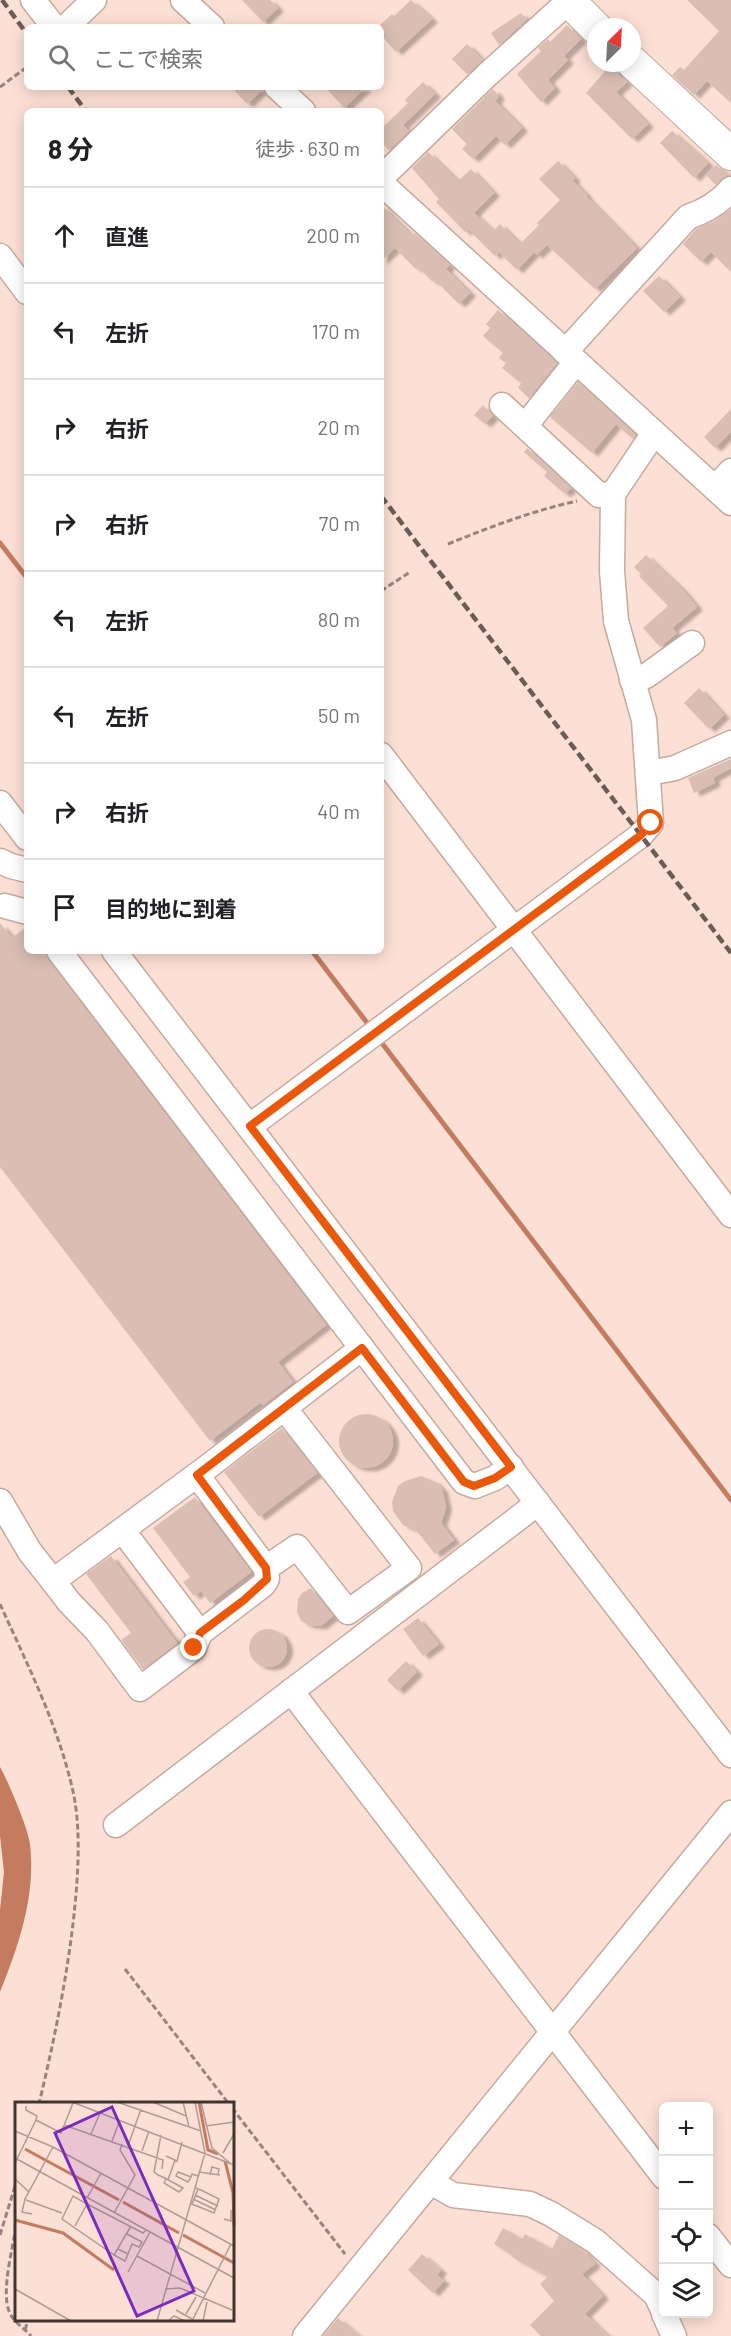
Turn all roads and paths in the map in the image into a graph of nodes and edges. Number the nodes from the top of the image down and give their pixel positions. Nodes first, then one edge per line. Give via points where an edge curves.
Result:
1 (33, 0) edge
2 (94, 0) edge
3 (183, 0) edge
4 (568, 1) edge
5 (587, 19) edge
6 (52, 24) edge
7 (69, 24) edge
8 (209, 24) edge
9 (24, 69) edge
10 (641, 70) edge
11 (0, 87) edge
12 (280, 90) edge
13 (300, 108) edge
14 (731, 154) edge
15 (384, 178) edge
16 (384, 184) edge
17 (731, 189) edge
18 (0, 256) edge
19 (24, 288) edge
20 (570, 357) junction
21 (502, 405) dead end
22 (525, 426) junction
23 (654, 433) junction
24 (726, 488) edge
25 (606, 495) junction
26 (448, 544) dead end
27 (410, 572) dead end
28 (384, 589) edge
29 (692, 643) dead end
30 (632, 680) junction
31 (731, 743) edge
32 (384, 760) edge
33 (649, 772) junction
34 (0, 803) edge
35 (24, 834) edge
36 (0, 861) edge
37 (24, 869) edge
38 (514, 929) junction
39 (61, 954) edge
40 (116, 954) edge
41 (250, 1126) junction
42 (731, 1215) edge
43 (362, 1348) junction
44 (285, 1409) junction
45 (511, 1467) junction
46 (197, 1475) junction
47 (0, 1501) edge
48 (538, 1503) junction
49 (123, 1531) junction
50 (266, 1568) junction
51 (53, 1581) junction
52 (0, 1604) edge
53 (200, 1633) junction
54 (291, 1691) junction
55 (731, 1755) edge
56 (731, 1813) edge
57 (116, 1825) dead end
58 (125, 1969) dead end
59 (552, 2032) junction
60 (39, 2102) edge
61 (228, 2102) edge
62 (234, 2111) edge
63 (659, 2172) edge
64 (430, 2182) junction
65 (15, 2186) edge
66 (15, 2233) edge
67 (0, 2235) edge
68 (713, 2242) edge
69 (731, 2265) edge
70 (358, 2271) junction
71 (659, 2302) edge
72 (666, 2318) edge
73 (27, 2321) edge
74 (25, 2330) junction
75 (31, 2336) edge
76 (305, 2336) edge
77 (674, 2336) edge

1 - 6 street
2 - 7 street
3 - 8 street
4 - 5 main road
4 - 15 street
9 - 11 path
10 - 14 main road
12 - 13 street
16 - 20 street
17 - 20 street via 705,212 688,217
18 - 19 street
20 - 22 street
20 - 23 street
21 - 22 street
22 - 25 street
23 - 24 street
23 - 25 street
25 - 26 path via 550,507
25 - 30 street via 616,621
27 - 28 path
29 - 30 street via 646,676
30 - 33 street via 644,720
31 - 33 street via 675,768
32 - 38 street
33 - 38 street via 648,829
34 - 35 street
36 - 37 street
38 - 41 street
38 - 42 street
39 - 43 street
40 - 41 street
41 - 45 street
43 - 44 street
43 - 45 street via 464,1482 474,1486
44 - 46 street
44 - 50 street via 409,1568 348,1612 297,1547
45 - 48 street
46 - 49 street
46 - 50 street
47 - 51 street via 30,1552
48 - 54 street
48 - 55 street
49 - 51 street
49 - 53 street
50 - 53 street via 267,1579 263,1584
51 - 53 street via 140,1689 194,1648
52 - 60 path via 63,1755 74,1797 78,1837 78,1883 69,1962
54 - 57 street
54 - 59 street
56 - 59 street
58 - 61 path
59 - 63 street
59 - 64 street
62 - 70 path
64 - 70 street
64 - 71 street via 453,2195 530,2204 551,2214 596,2241
65 - 67 path
66 - 74 path via 6,2292 9,2310
68 - 69 street
70 - 76 street
72 - 77 street
73 - 74 path
74 - 75 path

